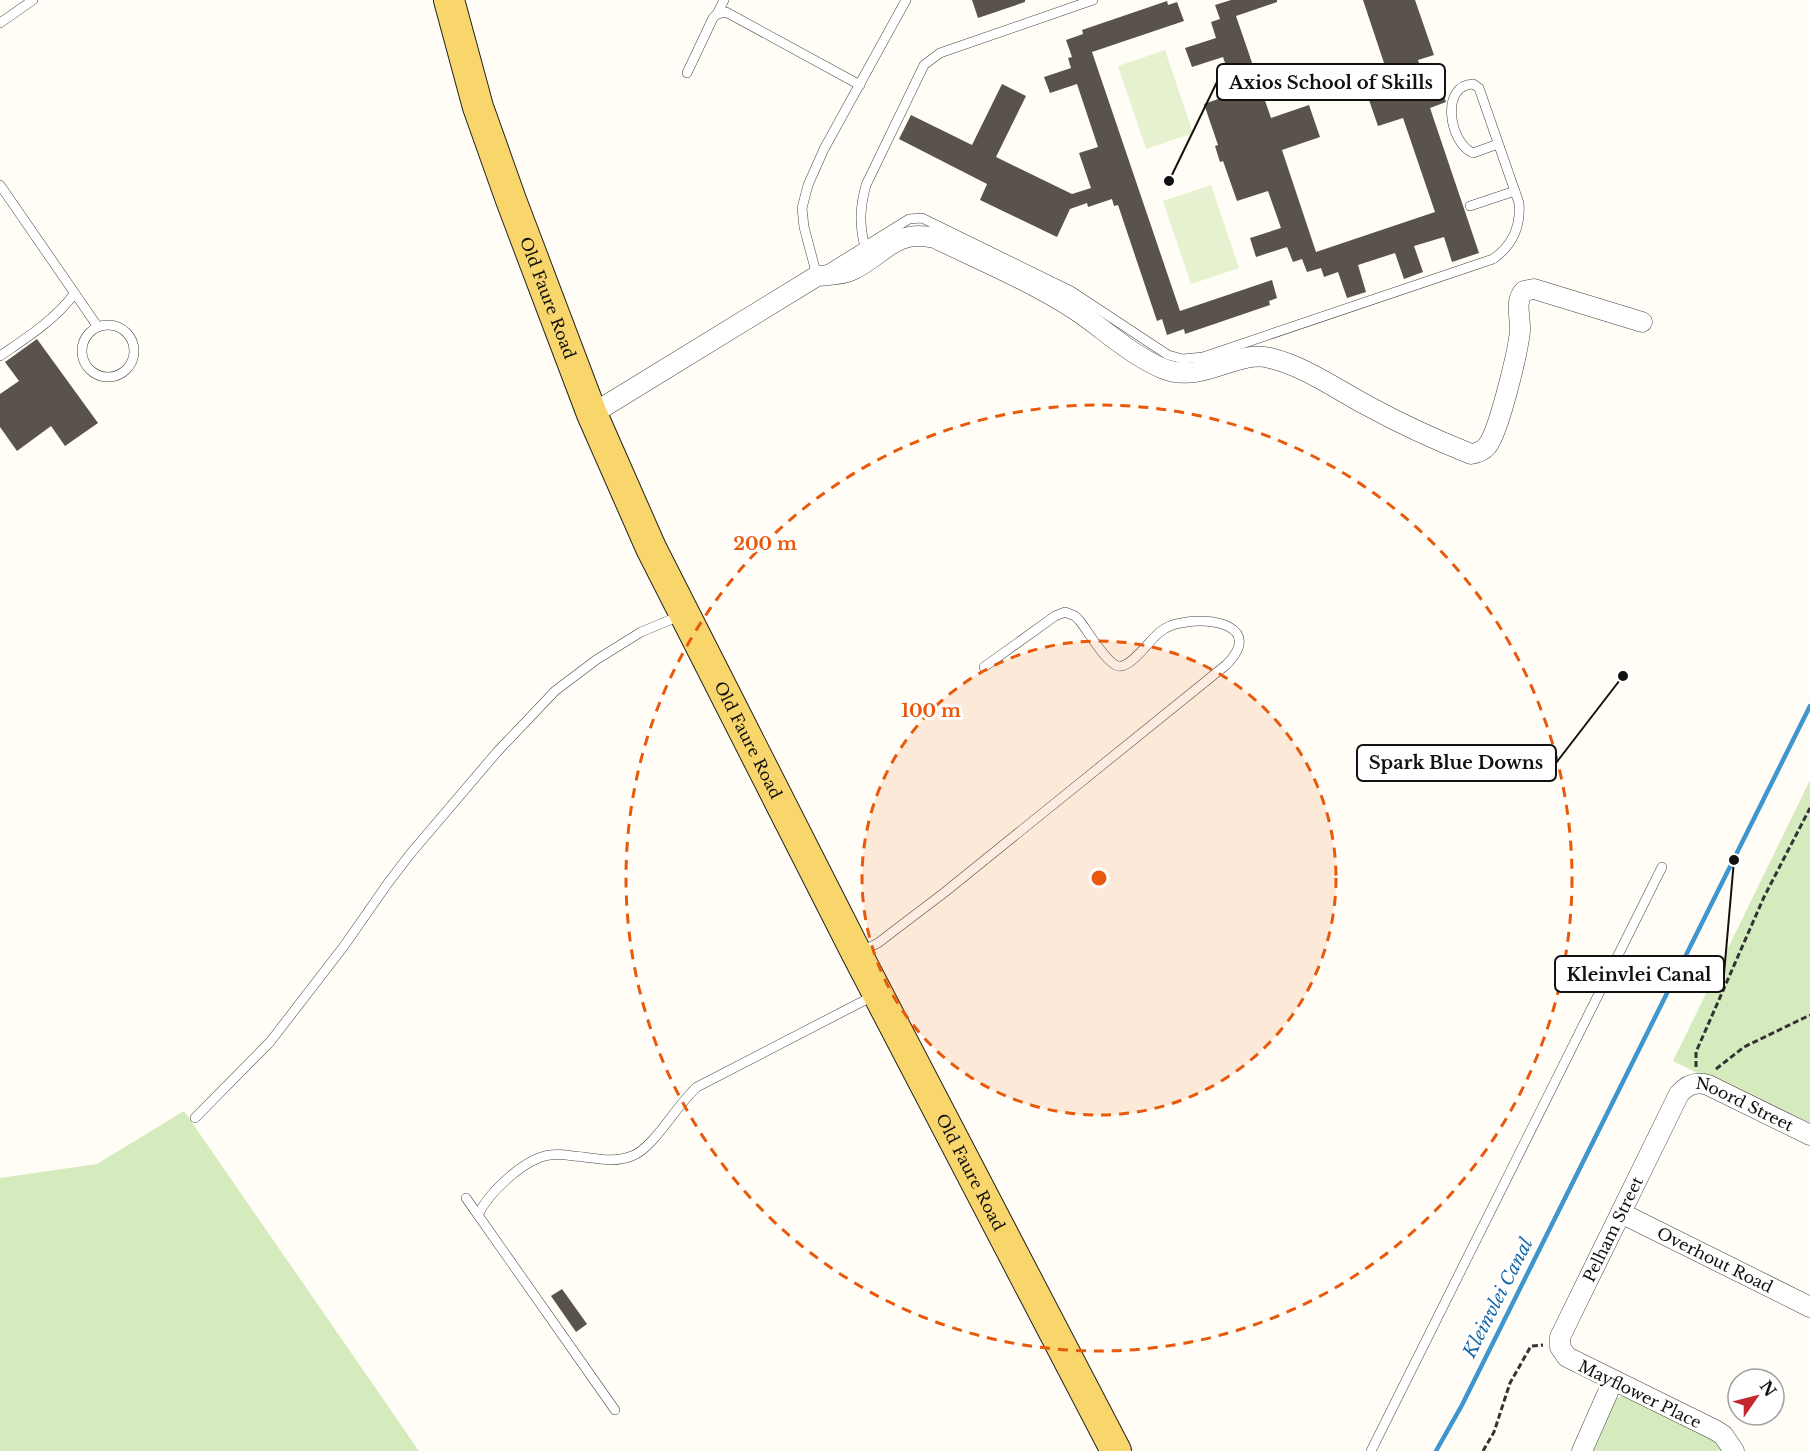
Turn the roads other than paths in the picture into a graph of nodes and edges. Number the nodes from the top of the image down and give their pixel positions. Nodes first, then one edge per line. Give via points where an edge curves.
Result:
1 (449, 0) edge
2 (724, 0) edge
3 (906, 0) edge
4 (1092, 0) edge
5 (29, 1) edge
6 (717, 14) junction
7 (0, 23) edge
8 (687, 73) dead end
9 (860, 85) junction
10 (1498, 144) junction
11 (0, 185) edge
12 (1515, 191) junction
13 (1470, 206) dead end
14 (865, 246) junction
15 (817, 276) junction
16 (74, 294) junction
17 (1642, 322) dead end
18 (98, 327) junction
19 (0, 356) edge
20 (592, 414) junction
21 (684, 614) junction
22 (984, 667) dead end
23 (1662, 867) dead end
24 (857, 954) junction
25 (878, 994) junction
26 (1679, 1094) joint
27 (195, 1118) dead end
28 (1810, 1135) edge
29 (466, 1198) dead end
30 (1621, 1213) junction
31 (478, 1215) junction
32 (1810, 1307) edge
33 (1572, 1361) joint
34 (1613, 1381) junction
35 (615, 1410) dead end
36 (1116, 1451) edge
37 (1371, 1451) edge
38 (1582, 1451) edge
39 (1734, 1451) edge

1 - 20 main road, Old Faure Road via 478,107
2 - 6 lane
3 - 9 lane
4 - 14 lane via 940,52 924,65 866,185 860,221
5 - 7 lane
6 - 8 lane
6 - 9 lane via 726,12
9 - 15 lane via 824,149 802,208
10 - 10 lane via 1479,88 1473,84 1465,86 1450,112 1459,141 1473,153
10 - 12 lane
11 - 16 lane
12 - 13 lane
12 - 14 lane via 1520,212 1517,231 1493,259 1193,359 1160,352 1071,291 926,219 909,219
14 - 15 lane
15 - 17 street via 850,271 910,236 935,238 1048,294 1164,368 1189,373 1251,358 1275,359 1471,454 1486,447 1495,429 1517,349 1519,297 1524,291 1534,289
15 - 20 street
16 - 18 lane
16 - 19 lane via 54,317
18 - 18 lane via 119,328 133,345 130,367 118,376 96,375 82,358 86,336
20 - 21 main road, Old Faure Road
21 - 24 main road, Old Faure Road
21 - 27 lane via 641,632 555,691 411,853 270,1042
22 - 24 lane via 1065,612 1079,620 1117,666 1134,659 1158,633 1181,623 1209,620 1221,624 1238,636 1241,644 1226,665 963,877 878,943
23 - 37 lane
24 - 25 main road, Old Faure Road
25 - 31 lane via 697,1087 644,1149 633,1156 605,1160 549,1155 532,1161 490,1193
25 - 36 main road, Old Faure Road
26 - 28 street, Noord Street via 1697,1083 1708,1085
26 - 30 street, Pelham Street
29 - 31 lane
30 - 32 street, Overhout Road
30 - 33 street, Pelham Street via 1562,1331 1559,1344
31 - 35 lane
33 - 34 street, Mayflower Place
34 - 38 street
34 - 39 street, Mayflower Place via 1715,1430

